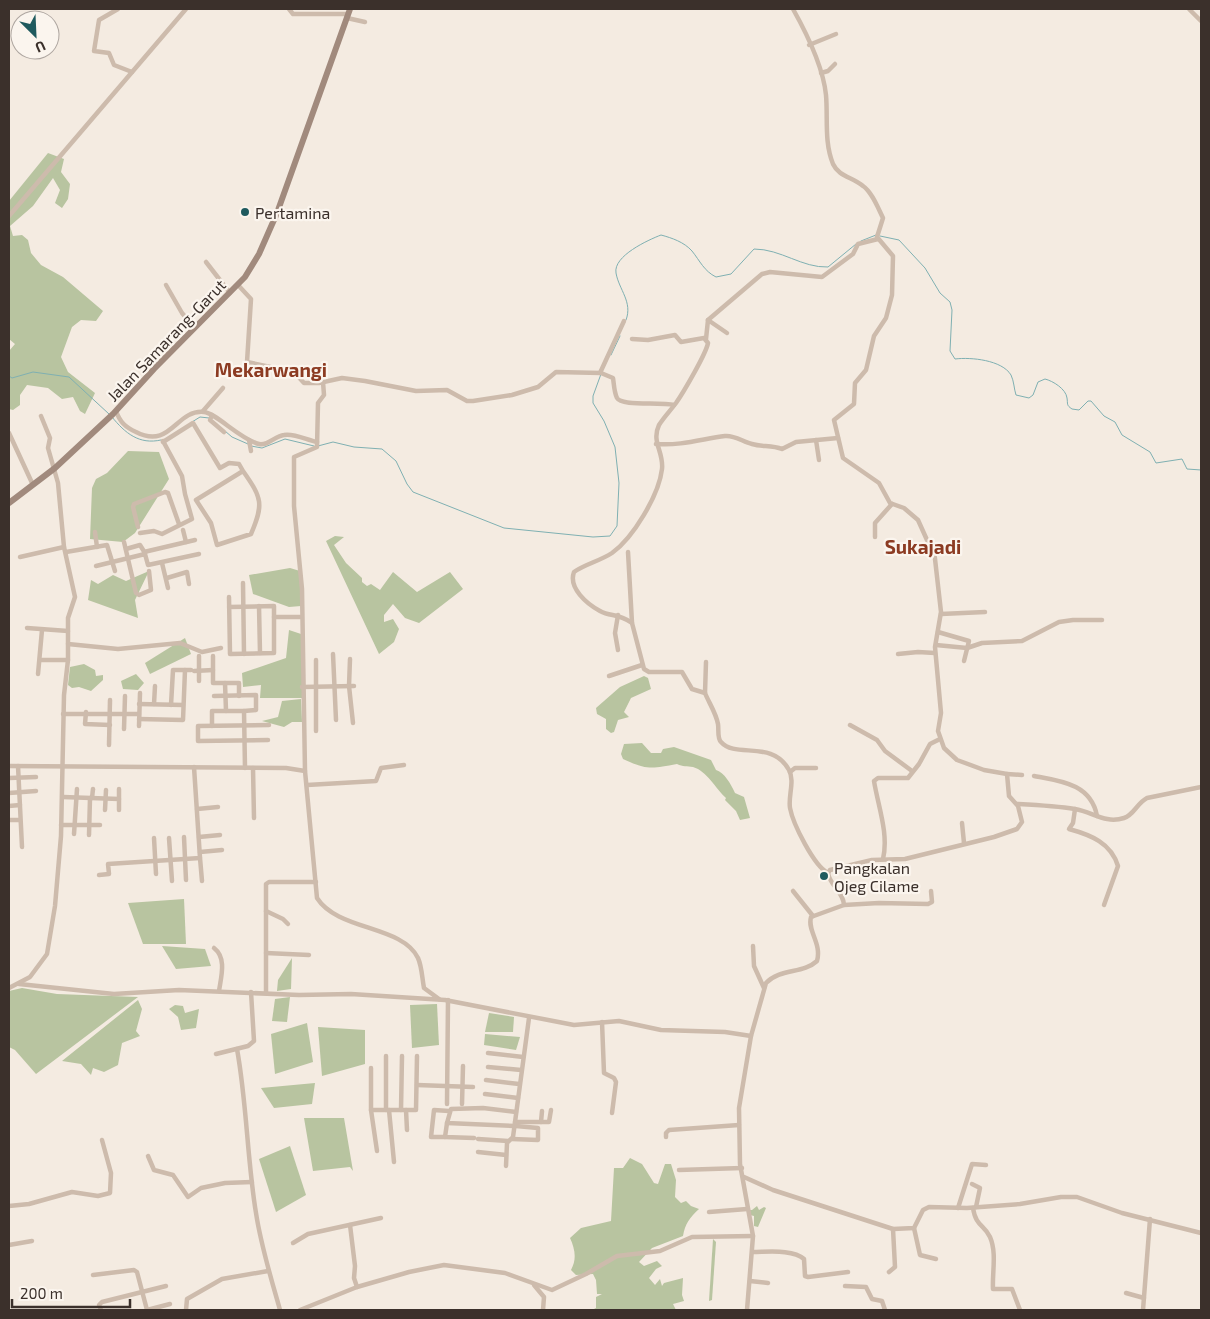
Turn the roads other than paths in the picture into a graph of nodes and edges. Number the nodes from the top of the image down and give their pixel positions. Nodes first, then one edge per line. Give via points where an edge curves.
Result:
1 (118, 9) edge
2 (186, 9) edge
3 (289, 9) edge
4 (793, 9) edge
5 (1189, 9) edge
6 (348, 14) edge
7 (1201, 21) edge
8 (365, 22) dead end
9 (836, 34) dead end
10 (810, 45) junction
11 (835, 64) dead end
12 (132, 72) junction
13 (821, 73) junction
14 (9, 216) edge
15 (877, 238) junction
16 (206, 262) dead end
17 (166, 285) dead end
18 (238, 286) junction
19 (230, 292) junction
20 (708, 320) junction
21 (624, 321) dead end
22 (194, 327) junction
23 (727, 333) dead end
24 (632, 339) dead end
25 (706, 339) junction
26 (602, 373) junction
27 (323, 382) junction
28 (223, 388) dead end
29 (674, 406) junction
30 (203, 412) junction
31 (114, 413) junction
32 (41, 416) dead end
33 (211, 417) junction
34 (224, 432) dead end
35 (9, 433) edge
36 (838, 438) junction
37 (161, 439) junction
38 (816, 440) junction
39 (249, 442) junction
40 (317, 444) junction
41 (656, 444) junction
42 (251, 452) dead end
43 (819, 460) dead end
44 (55, 468) junction
45 (243, 471) junction
46 (32, 486) junction
47 (9, 503) edge
48 (892, 504) junction
49 (179, 524) junction
50 (138, 527) dead end
51 (183, 530) dead end
52 (95, 532) dead end
53 (140, 534) dead end
54 (875, 537) dead end
55 (169, 539) dead end
56 (195, 540) dead end
57 (124, 542) dead end
58 (186, 542) junction
59 (171, 546) junction
60 (97, 547) junction
61 (126, 549) junction
62 (65, 550) junction
63 (628, 552) dead end
64 (145, 553) junction
65 (200, 554) dead end
66 (20, 557) dead end
67 (128, 558) junction
68 (113, 563) junction
69 (162, 563) junction
70 (96, 566) dead end
71 (149, 569) junction
72 (115, 570) dead end
73 (166, 578) junction
74 (243, 583) dead end
75 (189, 584) dead end
76 (168, 588) dead end
77 (229, 597) dead end
78 (259, 606) junction
79 (229, 607) junction
80 (243, 607) junction
81 (986, 612) dead end
82 (941, 614) junction
83 (618, 615) junction
84 (274, 617) junction
85 (301, 617) junction
86 (1102, 620) dead end
87 (632, 623) junction
88 (27, 628) dead end
89 (42, 630) junction
90 (68, 631) junction
91 (938, 632) junction
92 (68, 644) junction
93 (936, 645) junction
94 (222, 648) dead end
95 (967, 648) junction
96 (618, 650) dead end
97 (260, 653) junction
98 (935, 653) junction
99 (244, 654) junction
100 (333, 654) dead end
101 (898, 654) dead end
102 (199, 656) dead end
103 (213, 656) dead end
104 (350, 659) dead end
105 (40, 660) junction
106 (68, 660) junction
107 (316, 660) dead end
108 (964, 661) dead end
109 (706, 662) dead end
110 (642, 666) junction
111 (185, 670) junction
112 (195, 670) junction
113 (213, 670) junction
114 (38, 674) dead end
115 (609, 676) dead end
116 (199, 681) dead end
117 (225, 683) junction
118 (155, 686) dead end
119 (171, 686) junction
120 (184, 686) junction
121 (352, 686) junction
122 (302, 687) junction
123 (316, 687) junction
124 (333, 687) junction
125 (140, 693) dead end
126 (704, 693) junction
127 (124, 696) dead end
128 (214, 696) dead end
129 (225, 696) junction
130 (239, 696) junction
131 (110, 700) dead end
132 (139, 704) junction
133 (154, 704) junction
134 (171, 705) junction
135 (183, 705) junction
136 (244, 710) junction
137 (226, 711) junction
138 (86, 712) junction
139 (110, 713) junction
140 (124, 713) junction
141 (64, 714) junction
142 (139, 716) junction
143 (336, 720) dead end
144 (353, 723) dead end
145 (110, 725) junction
146 (269, 725) dead end
147 (850, 725) dead end
148 (138, 726) dead end
149 (212, 726) junction
150 (244, 726) junction
151 (124, 729) dead end
152 (316, 731) dead end
153 (940, 739) junction
154 (244, 740) junction
155 (268, 740) dead end
156 (109, 745) dead end
157 (63, 764) junction
158 (404, 765) dead end
159 (9, 766) edge
160 (18, 766) junction
161 (194, 767) junction
162 (245, 768) junction
163 (254, 768) junction
164 (816, 768) dead end
165 (305, 770) junction
166 (912, 771) junction
167 (790, 772) junction
168 (1007, 774) junction
169 (1022, 775) dead end
170 (1034, 776) dead end
171 (36, 777) dead end
172 (9, 778) edge
173 (19, 778) junction
174 (307, 785) junction
175 (1201, 787) edge
176 (77, 789) dead end
177 (93, 789) dead end
178 (119, 789) dead end
179 (106, 790) dead end
180 (36, 791) dead end
181 (9, 792) edge
182 (19, 792) junction
183 (63, 797) junction
184 (76, 798) junction
185 (91, 798) junction
186 (106, 799) junction
187 (119, 799) junction
188 (1017, 804) junction
189 (20, 805) junction
190 (9, 806) edge
191 (218, 807) dead end
192 (197, 809) junction
193 (1075, 809) junction
194 (105, 810) dead end
195 (119, 810) dead end
196 (1097, 816) junction
197 (254, 818) dead end
198 (9, 820) edge
199 (19, 820) junction
200 (962, 823) dead end
201 (61, 825) junction
202 (75, 825) junction
203 (100, 825) dead end
204 (89, 826) junction
205 (74, 834) dead end
206 (89, 834) dead end
207 (220, 835) dead end
208 (184, 837) dead end
209 (199, 837) junction
210 (154, 838) dead end
211 (169, 838) dead end
212 (964, 844) junction
213 (22, 847) dead end
214 (222, 850) dead end
215 (200, 855) junction
216 (185, 859) junction
217 (882, 859) junction
218 (170, 860) junction
219 (155, 861) junction
220 (828, 873) junction
221 (99, 874) dead end
222 (156, 874) dead end
223 (186, 880) dead end
224 (172, 881) dead end
225 (202, 881) dead end
226 (316, 882) junction
227 (793, 891) dead end
228 (931, 891) dead end
229 (844, 905) junction
230 (1104, 905) dead end
231 (266, 911) junction
232 (812, 916) junction
233 (288, 924) dead end
234 (753, 946) dead end
235 (214, 948) dead end
236 (266, 953) junction
237 (309, 955) dead end
238 (19, 984) junction
239 (9, 988) edge
240 (764, 988) junction
241 (220, 991) junction
242 (251, 992) junction
243 (266, 992) junction
244 (441, 1000) junction
245 (448, 1000) junction
246 (529, 1018) junction
247 (602, 1022) junction
248 (751, 1036) junction
249 (237, 1050) junction
250 (488, 1053) dead end
251 (216, 1054) dead end
252 (386, 1056) dead end
253 (402, 1056) dead end
254 (417, 1056) dead end
255 (523, 1056) junction
256 (463, 1066) dead end
257 (488, 1067) dead end
258 (371, 1068) dead end
259 (521, 1070) junction
260 (486, 1080) dead end
261 (520, 1084) junction
262 (416, 1085) junction
263 (447, 1085) junction
264 (462, 1086) junction
265 (473, 1087) dead end
266 (485, 1094) dead end
267 (518, 1098) junction
268 (447, 1104) dead end
269 (462, 1104) dead end
270 (371, 1110) junction
271 (387, 1110) junction
272 (403, 1110) junction
273 (551, 1110) dead end
274 (449, 1111) junction
275 (542, 1111) dead end
276 (516, 1112) junction
277 (612, 1113) dead end
278 (541, 1122) junction
279 (446, 1123) junction
280 (515, 1125) junction
281 (739, 1125) junction
282 (407, 1130) dead end
283 (445, 1136) junction
284 (666, 1137) dead end
285 (102, 1140) dead end
286 (510, 1140) junction
287 (377, 1151) dead end
288 (478, 1152) dead end
289 (506, 1155) junction
290 (148, 1156) dead end
291 (394, 1162) dead end
292 (986, 1165) dead end
293 (506, 1166) dead end
294 (742, 1168) junction
295 (679, 1170) dead end
296 (744, 1177) junction
297 (252, 1182) junction
298 (972, 1184) dead end
299 (9, 1206) edge
300 (958, 1208) junction
301 (974, 1208) junction
302 (747, 1209) junction
303 (709, 1212) dead end
304 (381, 1218) dead end
305 (1150, 1219) junction
306 (350, 1225) junction
307 (914, 1228) junction
308 (893, 1229) junction
309 (1201, 1234) edge
310 (753, 1236) junction
311 (32, 1241) dead end
312 (293, 1243) dead end
313 (9, 1246) edge
314 (753, 1252) junction
315 (936, 1259) dead end
316 (268, 1271) junction
317 (848, 1272) dead end
318 (889, 1272) dead end
319 (93, 1275) dead end
320 (750, 1281) junction
321 (768, 1283) dead end
322 (533, 1284) junction
323 (166, 1286) dead end
324 (845, 1286) dead end
325 (357, 1287) junction
326 (142, 1292) junction
327 (1126, 1293) dead end
328 (1144, 1298) junction
329 (170, 1304) dead end
330 (101, 1310) edge
331 (147, 1310) edge
332 (186, 1310) edge
333 (280, 1310) edge
334 (300, 1310) edge
335 (543, 1310) edge
336 (747, 1310) edge
337 (885, 1310) edge
338 (1020, 1310) edge
339 (1143, 1310) edge

1 - 12 street via 98,21 94,51 109,53 114,65
2 - 12 street
3 - 6 street via 293,14
4 - 10 street
5 - 7 street
6 - 8 street
6 - 18 main road, Jalan Samarang-Garut via 277,213 259,254
9 - 10 street
10 - 13 street
11 - 13 street
12 - 14 street
13 - 15 street via 834,166 840,174 868,191 883,218
15 - 20 street via 858,244 852,254 822,278 770,272 762,274
15 - 36 street via 893,256 892,294 886,318 874,336 866,370 855,383 854,404 834,420
16 - 19 street
17 - 22 street
18 - 19 main road, Jalan Samarang-Garut
18 - 27 street via 251,299 247,362 294,372 303,382
19 - 22 main road, Jalan Samarang-Garut
20 - 23 street
20 - 25 street
21 - 26 street
22 - 31 main road, Jalan Samarang-Garut
24 - 25 street via 675,335 683,342
25 - 29 street via 708,345 704,356
26 - 27 street via 556,372 538,388 473,401 447,390 416,391 342,378
26 - 29 street via 614,378 616,398 620,401 633,404 660,402
27 - 40 street via 324,395 318,403
28 - 30 street
29 - 41 street via 660,423
30 - 33 street
30 - 37 street via 194,414
31 - 37 street via 124,426 148,438
31 - 44 main road, Jalan Samarang-Garut
32 - 44 street via 50,438 48,448
33 - 34 street
33 - 39 street
35 - 46 street
36 - 38 street
36 - 48 street via 843,458 879,483
37 - 45 street via 193,423 220,468 239,464
37 - 49 street via 182,476 193,521
38 - 41 street via 796,442 782,449 762,447 726,436 676,446
38 - 43 street
39 - 40 street via 262,445 284,435
39 - 42 street
40 - 85 street via 294,457
41 - 83 street via 662,470 656,491 636,527 614,552 576,570 572,576 577,591 592,606 601,612
44 - 46 main road, Jalan Samarang-Garut
44 - 62 street
45 - 45 street via 193,502 211,523 217,544 251,534 260,512 258,495
46 - 47 main road, Jalan Samarang-Garut
48 - 54 street via 875,523
48 - 82 street via 904,508 918,520 934,550
49 - 50 street via 165,492 134,504
49 - 53 street via 162,534 154,531
51 - 58 street
52 - 60 street
55 - 59 street
56 - 58 street
57 - 61 street
58 - 59 street
59 - 64 street
60 - 62 street
60 - 68 street via 107,545
61 - 64 street via 140,545
61 - 67 street
62 - 66 street
62 - 90 street via 75,597 68,618
63 - 87 street
64 - 67 street
64 - 71 street
65 - 69 street
67 - 68 street
67 - 71 street via 136,593 151,590
68 - 70 street
68 - 72 street
69 - 71 street
69 - 73 street
73 - 75 street via 187,572
73 - 76 street
74 - 80 street
77 - 79 street
78 - 80 street
78 - 84 street via 274,606
78 - 97 street
79 - 80 street
79 - 99 street via 230,654
80 - 99 street
81 - 82 street
82 - 91 street
83 - 87 street
83 - 96 street via 615,633
84 - 85 street
84 - 97 street via 274,653
85 - 122 street
86 - 95 street via 1066,621 1022,640 982,643
87 - 110 street
88 - 89 street
89 - 90 street
89 - 105 street
90 - 92 street
91 - 93 street
91 - 95 street via 968,639
92 - 94 street via 118,649 180,643 202,652
92 - 106 street
93 - 95 street
93 - 98 street
95 - 108 street
97 - 99 street
98 - 101 street
98 - 153 street via 941,713
100 - 124 street
102 - 112 street
103 - 113 street
104 - 121 street
105 - 106 street
105 - 114 street
106 - 141 street
107 - 123 street
109 - 126 street
110 - 115 street
110 - 126 street via 649,672 682,672 692,689
111 - 112 street
111 - 119 street via 173,670
111 - 120 street
112 - 113 street
112 - 116 street
113 - 117 street via 213,683
117 - 129 street
117 - 130 street via 239,683
118 - 133 street
119 - 120 street
119 - 134 street
120 - 135 street
121 - 124 street
121 - 144 street
122 - 123 street
122 - 165 street
123 - 124 street
123 - 152 street
124 - 143 street
125 - 132 street
126 - 167 street via 717,719 719,740 723,744 770,753
127 - 140 street
128 - 129 street
129 - 130 street
129 - 137 street
130 - 136 street via 256,695 256,710
131 - 139 street
132 - 133 street
132 - 142 street
133 - 134 street
134 - 135 street
135 - 142 street via 183,720
136 - 137 street
136 - 150 street
137 - 149 street via 212,711
138 - 139 street
138 - 141 street
138 - 145 street via 85,724
139 - 140 street
139 - 145 street
140 - 142 street
140 - 151 street
141 - 157 street
142 - 148 street
145 - 156 street
146 - 150 street
147 - 166 street via 877,740
149 - 150 street
149 - 154 street via 198,726 198,741
150 - 154 street
153 - 166 street via 930,744
153 - 168 street via 955,759 984,770
154 - 155 street
154 - 162 street
157 - 160 street
157 - 161 street
157 - 183 street
158 - 174 street via 381,768 376,781
159 - 160 street
160 - 173 street
161 - 162 street
161 - 192 street
162 - 163 street
163 - 165 street
163 - 197 street
164 - 167 street via 796,768
165 - 174 street
166 - 217 street via 907,779 878,778 874,781 884,833
167 - 220 street via 792,813 811,855
168 - 169 street
168 - 188 street via 1008,796
170 - 196 street via 1071,783 1092,800
171 - 173 street
172 - 173 street
173 - 182 street
174 - 226 street
175 - 196 street via 1147,798 1125,818 1106,820
176 - 184 street
177 - 185 street
178 - 187 street
179 - 186 street
180 - 182 street
181 - 182 street
182 - 189 street
183 - 184 street
183 - 201 street
184 - 185 street
184 - 202 street
185 - 186 street
185 - 204 street
186 - 187 street
186 - 194 street
187 - 195 street
188 - 193 street
188 - 212 street via 1021,814 1020,828
189 - 190 street
189 - 199 street
191 - 192 street
192 - 209 street
193 - 196 street
193 - 230 street via 1069,828 1096,838 1110,850 1118,866
198 - 199 street
199 - 213 street
200 - 212 street
201 - 202 street
201 - 238 street via 48,954 37,970
202 - 204 street
202 - 205 street
203 - 204 street
204 - 206 street
207 - 209 street
208 - 216 street
209 - 215 street
210 - 219 street
211 - 218 street
212 - 217 street via 905,859
214 - 215 street
215 - 216 street
215 - 225 street
216 - 218 street
216 - 223 street
217 - 220 street via 845,865
218 - 219 street
218 - 224 street
219 - 221 street via 108,864 109,874
219 - 222 street
220 - 229 street
226 - 231 street via 267,883
226 - 244 street via 317,898 327,908 360,926 388,935 412,950 418,959 424,988
227 - 232 street
228 - 229 street via 930,904 879,902
229 - 232 street
231 - 233 street
231 - 236 street
232 - 240 street via 810,925 819,947 816,962 772,977
234 - 240 street via 754,966
235 - 241 street via 222,962
236 - 237 street
236 - 243 street
238 - 239 street
238 - 241 street via 114,994
240 - 248 street
241 - 242 street
242 - 243 street
242 - 249 street via 254,1041
243 - 244 street
244 - 245 street
245 - 246 street
245 - 263 street
246 - 247 street via 574,1025
246 - 255 street
247 - 248 street via 620,1021 662,1030
247 - 277 street via 604,1073 616,1082
248 - 281 street via 740,1094
249 - 251 street
249 - 297 street
250 - 255 street
252 - 271 street
253 - 272 street
254 - 262 street
255 - 259 street
256 - 264 street
257 - 259 street
258 - 270 street
259 - 261 street
260 - 261 street
261 - 267 street
262 - 263 street
262 - 272 street via 416,1110
263 - 264 street
263 - 268 street
264 - 265 street
264 - 269 street
266 - 267 street
267 - 276 street
270 - 271 street
270 - 287 street
271 - 272 street
271 - 291 street
272 - 282 street
273 - 278 street via 549,1122
274 - 276 street via 483,1108
274 - 279 street
274 - 283 street via 434,1110 431,1137
275 - 278 street
276 - 280 street
278 - 280 street
279 - 280 street
279 - 283 street
280 - 286 street
280 - 286 street via 538,1128 538,1140
281 - 284 street via 670,1130
281 - 294 street
283 - 286 street
285 - 299 street via 111,1173 110,1193 98,1196 72,1192
286 - 289 street
288 - 289 street
289 - 293 street
290 - 297 street via 154,1170 174,1176 188,1197 201,1188
292 - 300 street via 972,1164
294 - 295 street
294 - 296 street
296 - 302 street
296 - 308 street via 764,1187
297 - 316 street
298 - 301 street via 980,1188
300 - 301 street
300 - 307 street via 926,1208
301 - 305 street via 1068,1196
301 - 338 street via 976,1222 989,1234 992,1243 993,1289 1012,1290
302 - 303 street
302 - 310 street
304 - 306 street
305 - 309 street
305 - 328 street
306 - 312 street via 308,1234
306 - 325 street
307 - 308 street
307 - 315 street via 920,1255
308 - 318 street via 895,1268
310 - 314 street
310 - 322 street via 692,1237 660,1251 617,1256 552,1290
311 - 313 street
314 - 317 street via 801,1256 805,1276 808,1277
314 - 320 street
316 - 332 street via 222,1279 187,1299
316 - 333 street
319 - 326 street via 134,1270 139,1275
320 - 321 street
320 - 336 street
322 - 325 street via 505,1273 444,1266
322 - 335 street via 544,1297
323 - 326 street
324 - 337 street via 866,1287 872,1299 882,1301
325 - 334 street
326 - 330 street via 102,1302 99,1305
326 - 331 street
327 - 328 street
328 - 339 street
329 - 331 street

